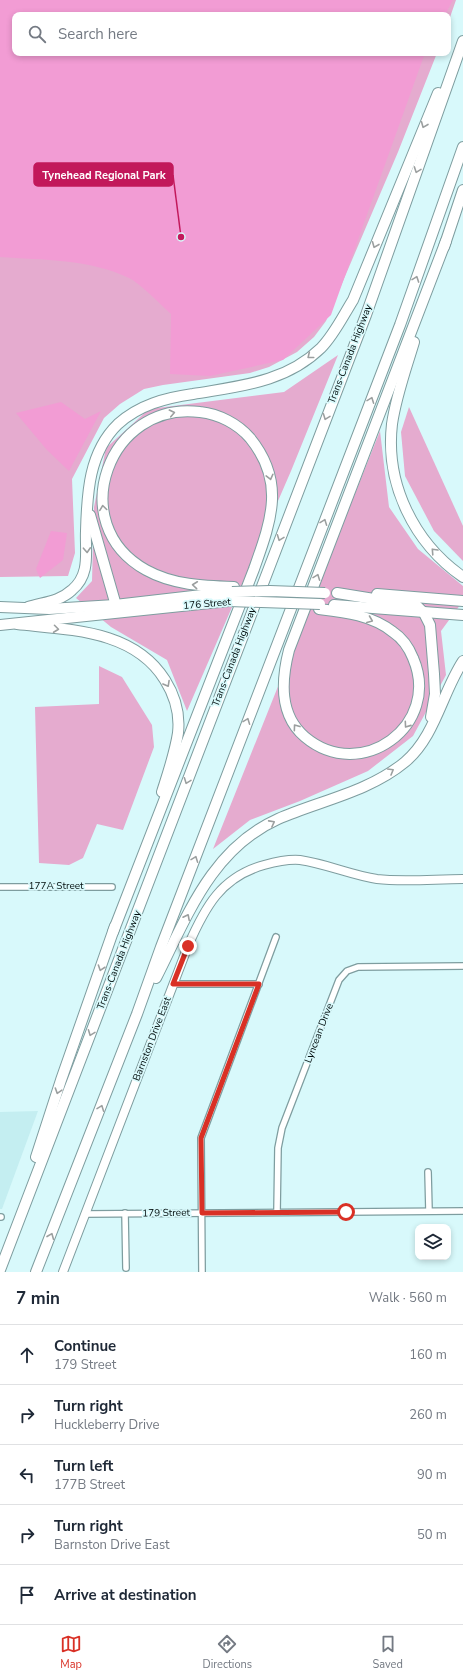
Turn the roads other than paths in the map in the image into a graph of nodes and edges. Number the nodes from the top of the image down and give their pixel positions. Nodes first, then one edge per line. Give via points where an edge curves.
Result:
1 (463, 38) edge
2 (463, 41) edge
3 (463, 148) edge
4 (463, 190) edge
5 (446, 241) junction
6 (87, 497) junction
7 (463, 577) edge
8 (231, 593) junction
9 (337, 593) junction
10 (463, 601) edge
11 (320, 606) junction
12 (0, 607) edge
13 (28, 607) junction
14 (117, 609) junction
15 (424, 613) junction
16 (463, 615) edge
17 (17, 624) junction
18 (0, 625) edge
19 (463, 661) edge
20 (426, 738) junction
21 (463, 878) edge
22 (0, 887) edge
23 (112, 887) dead end
24 (114, 932) junction
25 (276, 937) dead end
26 (463, 966) edge
27 (173, 984) junction
28 (259, 984) junction
29 (137, 1014) junction
30 (428, 1172) dead end
31 (429, 1211) junction
32 (463, 1211) edge
33 (277, 1212) junction
34 (202, 1213) junction
35 (85, 1214) junction
36 (125, 1214) junction
37 (1, 1268) edge
38 (126, 1268) dead end
39 (36, 1272) edge
40 (63, 1272) edge
41 (202, 1272) edge

1 -> 6 highway via 427,118 353,300 321,348 287,373 270,379 171,397 137,410 118,424 100,448
2 -> 37 highway, Trans-Canada Highway via 366,315
29 -> 3 highway via 400,326
4 - 5 highway
7 -> 5 highway via 441,559 414,526 403,504 392,454 392,424 401,385
11 -> 5 highway via 362,616 384,626 401,638 415,663 419,694 414,713 404,729 375,750 339,754 306,738 294,726 287,710 283,691 284,670 289,650
6 -> 13 highway via 87,559 83,575 74,589 61,598
6 - 14 highway
8 - 9 highway, bridge
8 - 11 highway, 176 Street, bridge
8 - 14 highway, 176 Street
8 -> 24 highway via 157,575 126,555 110,532 102,497 104,479 110,462 117,448 130,433 159,416 190,411 206,413 240,428 265,460 271,480 273,505 254,569
9 - 10 highway
9 - 15 highway via 417,606
11 - 15 highway
12 - 13 highway, 176 Street
13 - 14 highway, 176 Street
14 - 17 highway, 176 Street
15 - 16 highway
15 - 20 highway via 430,625 434,680 433,710
17 - 18 highway, 176 Street
17 -> 24 highway via 117,640 151,661 169,686 175,700 178,716 176,746
19 - 20 highway
29 -> 20 highway via 206,881 233,849 248,836 278,820 364,786 395,770
21 - 27 street, Barnston Drive East via 379,879 298,860 272,862 258,867 227,884 210,902 190,940
22 - 23 street, 177A Street
24 -> 37 highway via 61,1080
25 - 28 street
26 - 33 street, Lyncean Drive via 358,967 347,971 339,980 282,1128 278,1148
27 - 28 street
27 - 35 street, Barnston Drive East
28 - 34 street via 201,1138
39 -> 29 highway
30 - 31 street
31 - 32 street, 179 Street
31 - 33 street, 179 Street
33 - 34 street, 179 Street
34 - 36 street, 179 Street
34 - 41 street
35 - 36 street, 179 Street
35 - 40 street, Barnston Drive East
36 - 38 street

